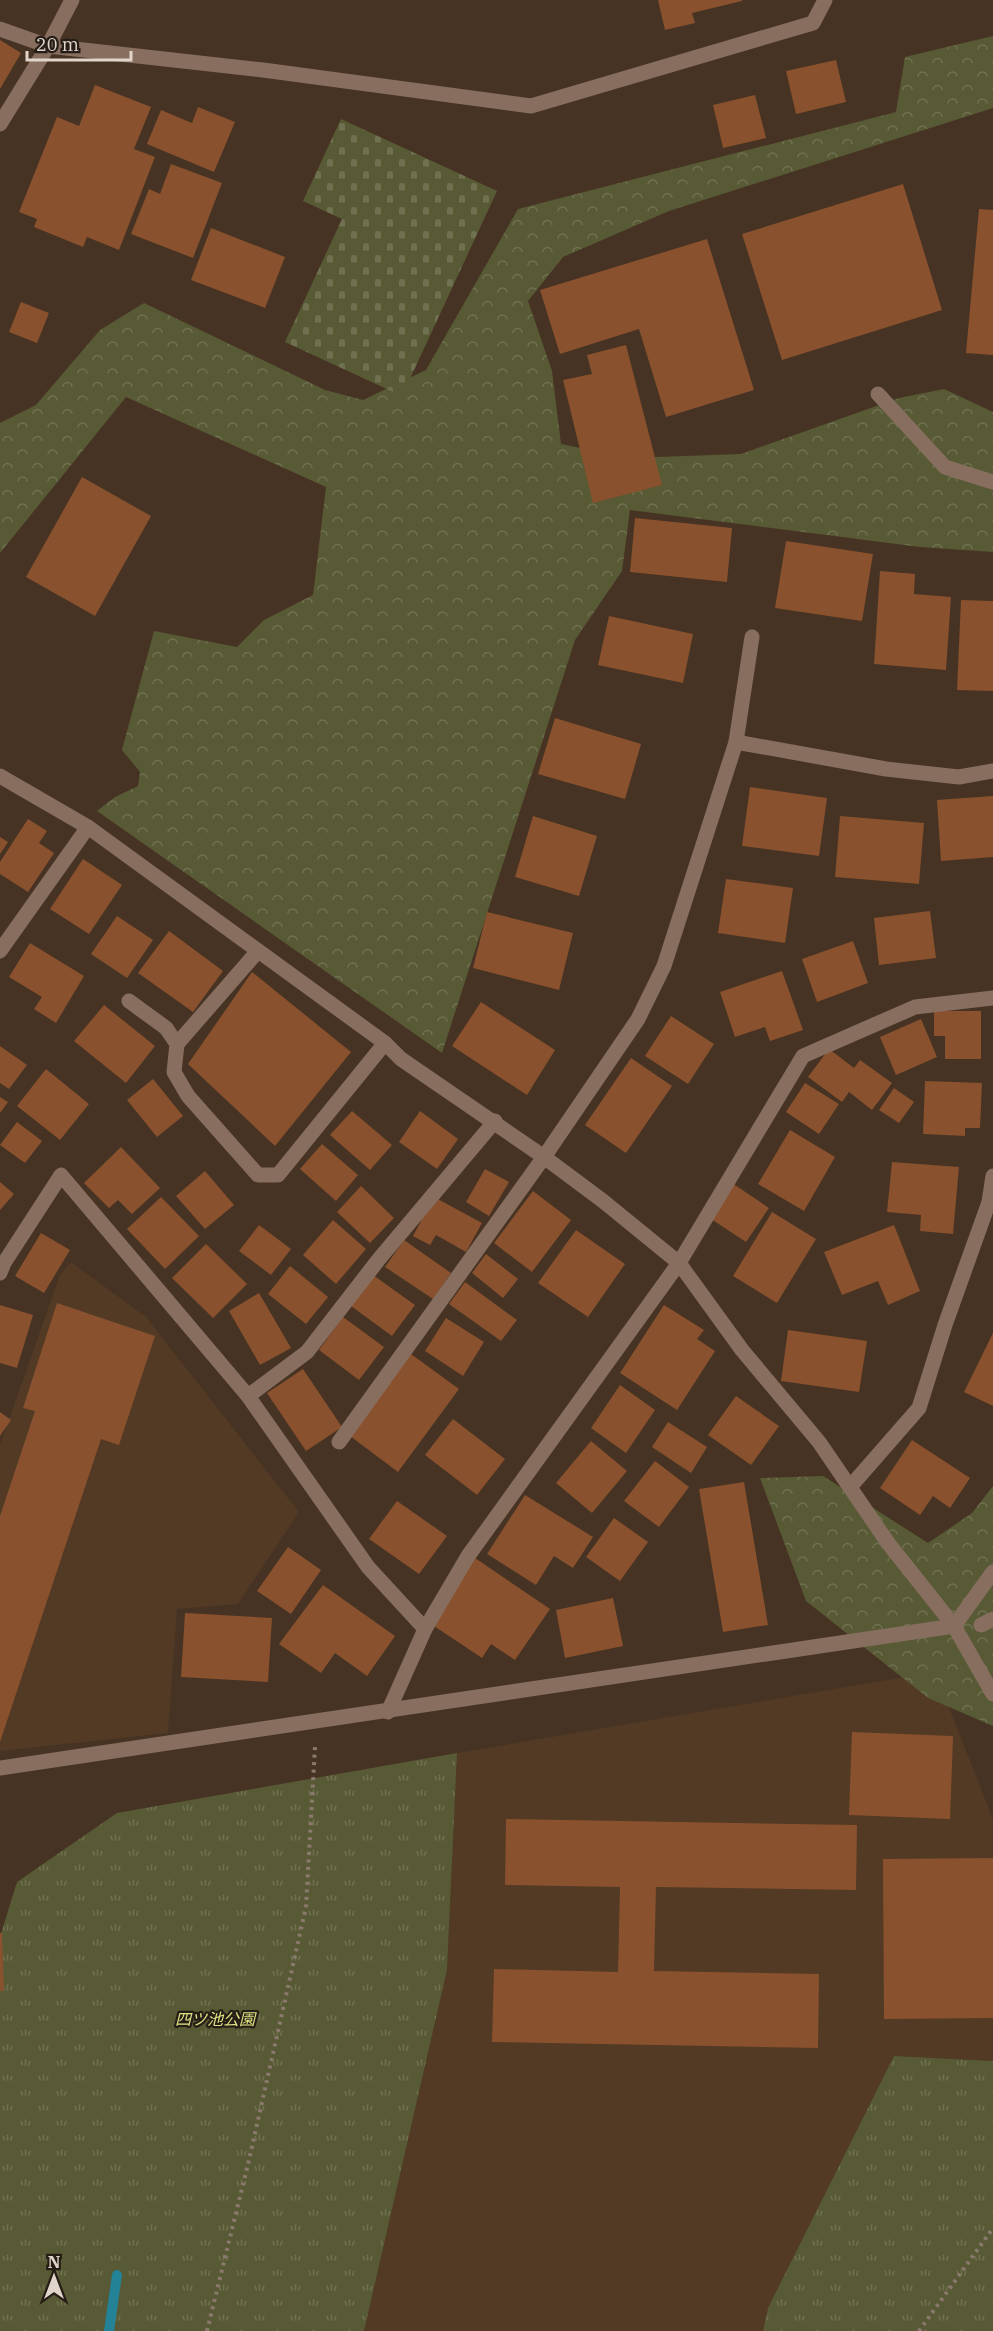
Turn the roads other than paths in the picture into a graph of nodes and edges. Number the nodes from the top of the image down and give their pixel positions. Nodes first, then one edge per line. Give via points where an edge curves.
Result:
1 (72, 0) edge
2 (825, 0) edge
3 (0, 29) edge
4 (48, 46) junction
5 (0, 124) edge
6 (878, 394) dead end
7 (993, 482) edge
8 (752, 637) dead end
9 (736, 742) junction
10 (993, 771) edge
11 (0, 776) edge
12 (88, 827) junction
13 (0, 951) edge
14 (258, 951) junction
15 (993, 998) edge
16 (129, 1000) dead end
17 (385, 1043) junction
18 (177, 1044) junction
19 (495, 1121) junction
20 (544, 1157) junction
21 (993, 1176) edge
22 (678, 1263) junction
23 (0, 1273) edge
24 (248, 1396) junction
25 (339, 1442) dead end
26 (850, 1487) junction
27 (993, 1572) edge
28 (954, 1626) junction
29 (425, 1629) junction
30 (993, 1694) edge
31 (388, 1712) junction
32 (0, 1768) edge

1 - 4 street
2 - 4 street via 813,23 531,106
3 - 4 street
4 - 5 street
6 - 7 street via 945,467
8 - 9 street
9 - 10 street via 959,777
9 - 20 street via 664,966 638,1019
11 - 12 street
12 - 13 street
12 - 14 street
14 - 17 street
14 - 18 street
15 - 22 street via 915,1007 802,1056
16 - 18 street via 166,1028
17 - 18 street via 278,1175 258,1175 188,1096 174,1072
17 - 19 street via 401,1059
19 - 20 street
19 - 24 street via 307,1352
20 - 22 street
20 - 25 street
21 - 26 street via 989,1203 919,1408
22 - 26 street
22 - 29 street via 468,1556
23 - 24 street via 61,1175
24 - 29 street via 368,1567
26 - 28 street via 888,1543
27 - 28 street
28 - 30 street
28 - 31 street
29 - 31 street
31 - 32 street

